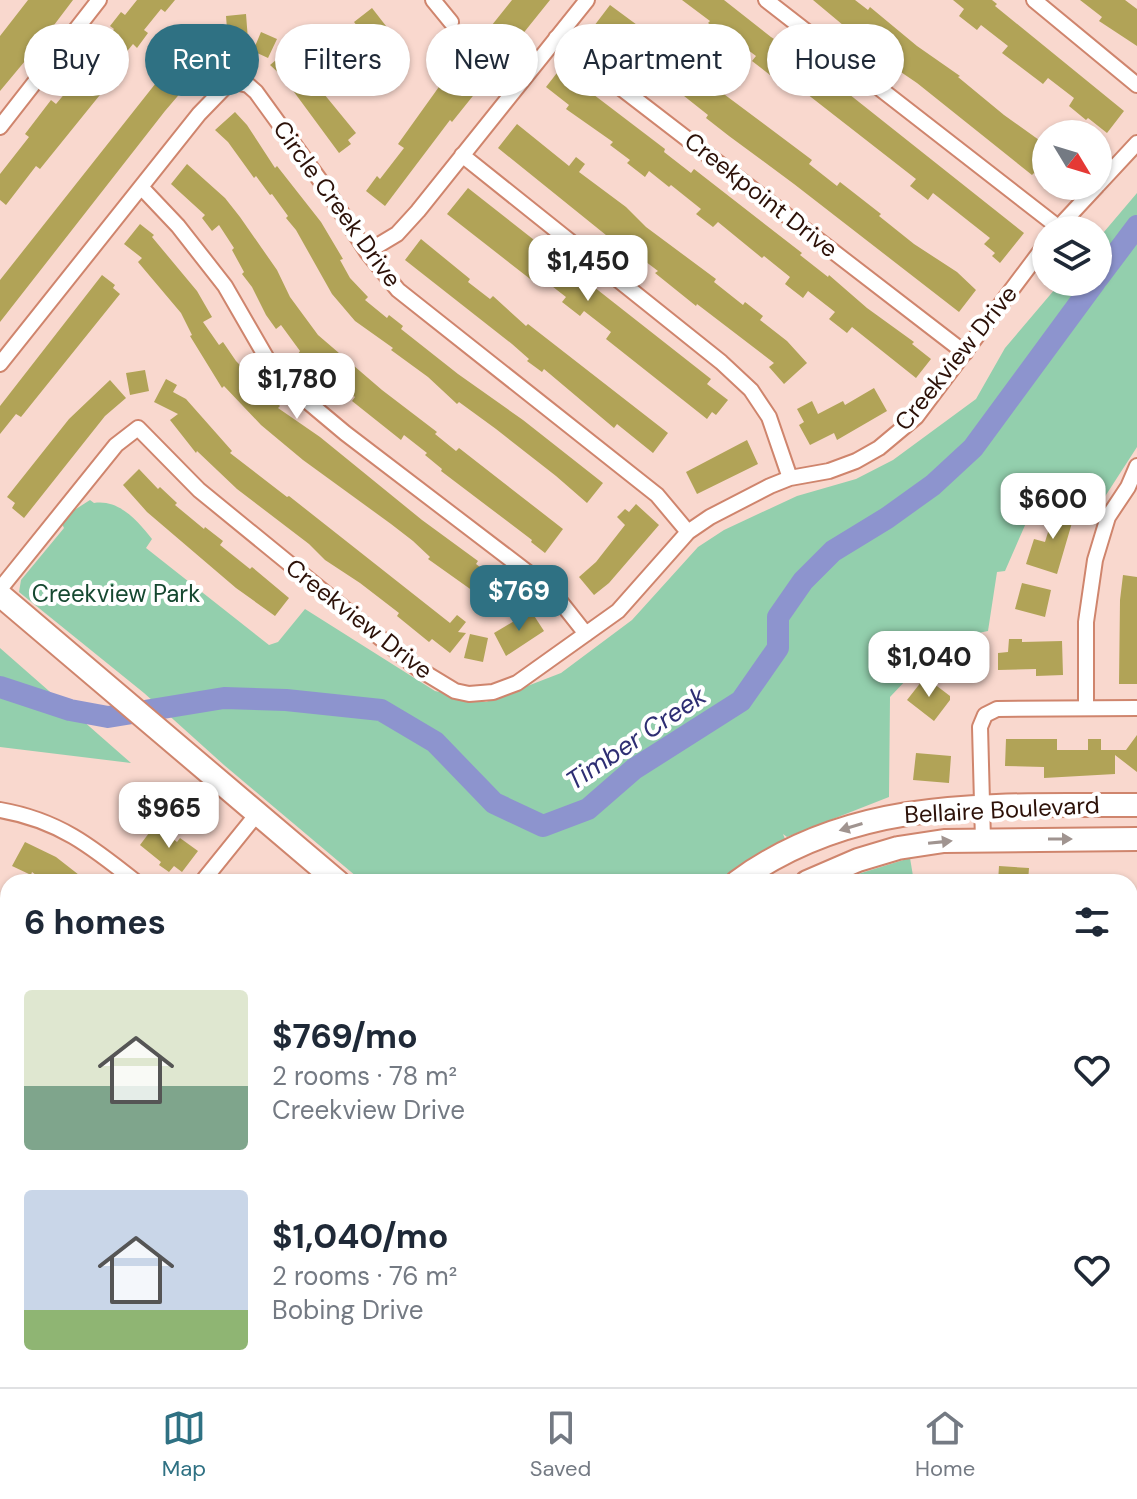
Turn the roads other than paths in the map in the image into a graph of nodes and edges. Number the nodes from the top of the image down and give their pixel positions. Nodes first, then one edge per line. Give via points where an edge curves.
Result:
1 (99, 0) edge
2 (433, 0) edge
3 (587, 0) edge
4 (766, 0) edge
5 (1034, 0) edge
6 (451, 22) dead end
7 (567, 24) edge
8 (554, 40) edge
9 (1137, 85) edge
10 (631, 96) edge
11 (0, 127) edge
12 (1137, 143) edge
13 (462, 155) junction
14 (1112, 170) edge
15 (142, 188) junction
16 (1084, 200) edge
17 (1040, 216) edge
18 (1069, 216) edge
19 (367, 252) junction
20 (1032, 263) edge
21 (965, 353) junction
22 (0, 364) edge
23 (1137, 466) edge
24 (790, 478) junction
25 (688, 532) junction
26 (0, 592) edge
27 (586, 634) junction
28 (1086, 708) junction
29 (1137, 708) edge
30 (1137, 805) edge
31 (982, 806) junction
32 (0, 810) edge
33 (257, 814) junction
34 (1137, 839) edge
35 (983, 840) junction
36 (126, 874) edge
37 (208, 874) edge
38 (328, 874) edge
39 (748, 874) edge
40 (826, 874) edge

1 - 11 street
2 - 6 street
3 - 7 street
4 - 17 street
5 - 9 street
8 - 13 street
10 - 21 street, Creekpoint Drive
12 - 14 street
13 - 19 street via 397,234
13 - 24 street via 751,390 769,417
15 - 19 street, Circle Creek Drive via 221,88 240,81 256,92
15 - 22 street, Circle Creek Drive
15 - 27 street via 225,286 277,376 552,591
16 - 18 street
19 - 25 street, Circle Creek Drive via 398,290 657,495
20 - 21 street, Creekview Drive
21 - 24 street, Creekview Drive via 916,417 879,448 829,471
23 - 28 street via 1108,517 1095,560 1086,622
24 - 25 street, Creekview Drive
25 - 27 street, Creekview Drive via 618,611
26 - 27 street, Creekview Drive via 116,445 138,428 199,490 406,659 455,691 493,692 517,683
26 - 33 main road
28 - 29 street
28 - 31 street via 997,709 985,715 980,727
30 - 31 main road, Bellaire Boulevard
31 - 35 street
31 -> 39 main road, Bellaire Boulevard via 909,812 842,829
32 - 36 street via 59,827
33 - 37 street
33 - 38 main road
35 -> 34 main road, Bellaire Boulevard
40 -> 35 main road, Bellaire Boulevard via 898,848

